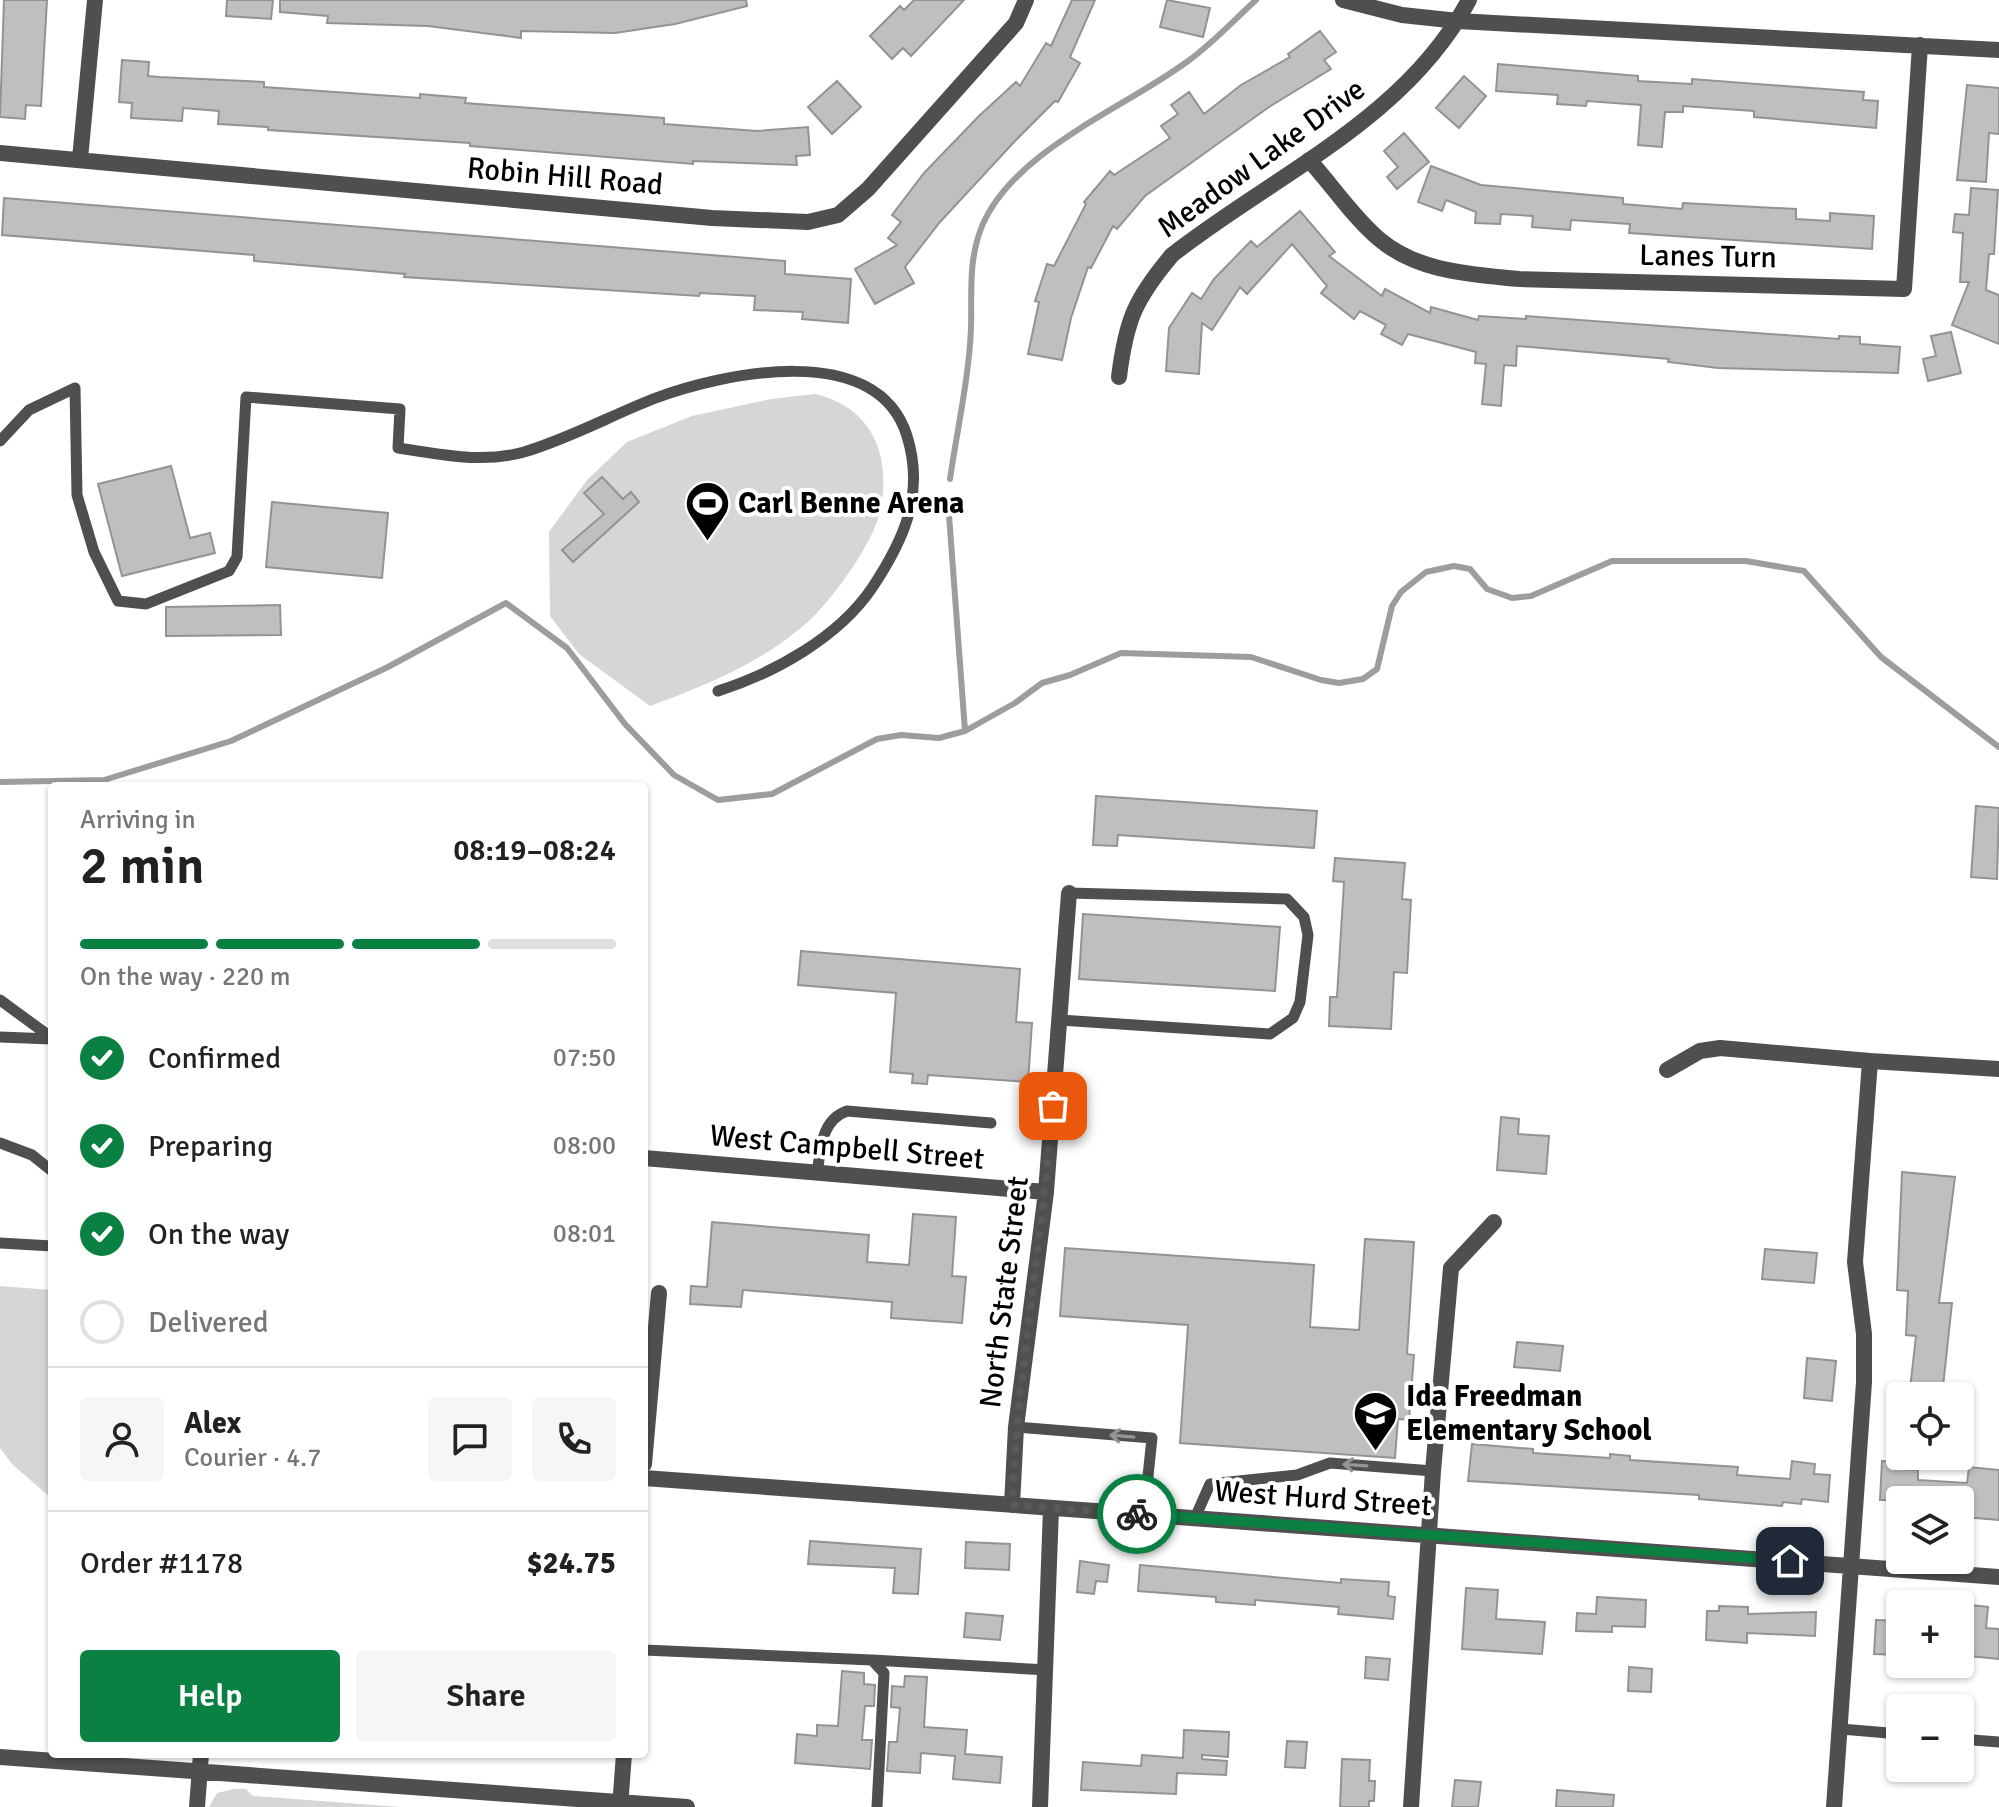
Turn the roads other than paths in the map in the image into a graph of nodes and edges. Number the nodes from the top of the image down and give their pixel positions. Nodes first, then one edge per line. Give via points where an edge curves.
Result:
1 (95, 0) edge
2 (1026, 0) edge
3 (1343, 0) edge
4 (1469, 0) edge
5 (1458, 21) junction
6 (1920, 45) junction
7 (1999, 50) edge
8 (0, 153) edge
9 (80, 159) junction
10 (1309, 160) junction
11 (1119, 377) dead end
12 (0, 441) edge
13 (718, 691) dead end
14 (1069, 893) joint
15 (0, 1000) edge
16 (1060, 1020) junction
17 (48, 1036) edge
18 (0, 1037) edge
19 (48, 1039) edge
20 (1870, 1061) junction
21 (1999, 1069) edge
22 (1667, 1070) dead end
23 (991, 1123) dead end
24 (0, 1143) edge
25 (648, 1158) edge
26 (48, 1168) edge
27 (817, 1173) junction
28 (1046, 1192) junction
29 (1494, 1222) dead end
30 (0, 1243) edge
31 (48, 1246) edge
32 (659, 1293) dead end
33 (648, 1418) edge
34 (1016, 1427) junction
35 (1433, 1471) junction
36 (648, 1478) edge
37 (1012, 1505) junction
38 (1051, 1509) junction
39 (1144, 1514) junction
40 (1195, 1518) junction
41 (1429, 1533) junction
42 (1850, 1566) junction
43 (1999, 1577) edge
44 (648, 1650) edge
45 (872, 1660) junction
46 (1047, 1670) junction
47 (1841, 1729) junction
48 (1886, 1733) edge
49 (1974, 1740) edge
50 (1999, 1742) edge
51 (0, 1757) edge
52 (201, 1758) edge
53 (624, 1758) edge
54 (199, 1772) junction
55 (620, 1804) edge
56 (197, 1807) edge
57 (687, 1807) edge
58 (877, 1807) edge
59 (1040, 1807) edge
60 (1411, 1807) edge
61 (1834, 1807) edge

1 - 9 street
2 - 9 street, Robin Hill Road via 1016,23 868,189 838,215 808,222 712,218
3 - 5 street via 1402,15
4 - 5 street, Meadow Lake Drive
5 - 6 street
5 - 10 street, Meadow Lake Drive via 1384,104
6 - 7 street
6 - 10 street, Lanes Turn via 1904,289 1456,273 1419,263 1379,239
8 - 9 street, Robin Hill Road
10 - 11 street, Meadow Lake Drive via 1172,255 1146,286 1125,329
12 - 13 lane via 29,410 75,388 77,495 94,552 118,601 146,604 229,571 237,557 246,397 400,409 398,448 493,458 524,452 655,398 713,381 803,371 858,382 880,395 906,432 915,483 904,536 868,594 820,638 765,674
14 - 16 street, North State Street
14 - 16 lane via 1287,899 1304,917 1308,935 1300,1002 1293,1018 1270,1034
15 - 17 lane
16 - 28 street, North State Street
18 - 19 lane
20 - 21 street
20 - 22 street via 1720,1048 1700,1051
20 - 42 street via 1855,1262 1864,1382
23 - 27 lane via 847,1111 835,1115 824,1133
24 - 26 lane via 32,1155
25 - 27 street, West Campbell Street
27 - 28 street, West Campbell Street
28 - 34 street, North State Street
29 - 35 street via 1451,1268
30 - 31 lane
32 - 33 street
34 - 37 street, North State Street
39 -> 34 lane via 1152,1438
35 -> 40 lane via 1330,1463 1297,1475 1210,1484
35 - 41 street
36 - 37 street, West Hurd Street
37 - 38 street, West Hurd Street
38 - 39 street, West Hurd Street
38 - 46 street
39 - 40 street, West Hurd Street
40 - 41 street, West Hurd Street
41 - 42 street, West Hurd Street
41 - 60 street
42 - 43 street, West Hurd Street
42 - 47 street
44 - 45 lane
45 - 46 lane
45 - 58 lane via 884,1673
46 - 59 street
47 - 48 lane
47 - 61 street
49 - 50 lane
51 - 54 street
52 - 54 street
53 - 55 street
54 - 55 street
54 - 56 street
55 - 57 street

